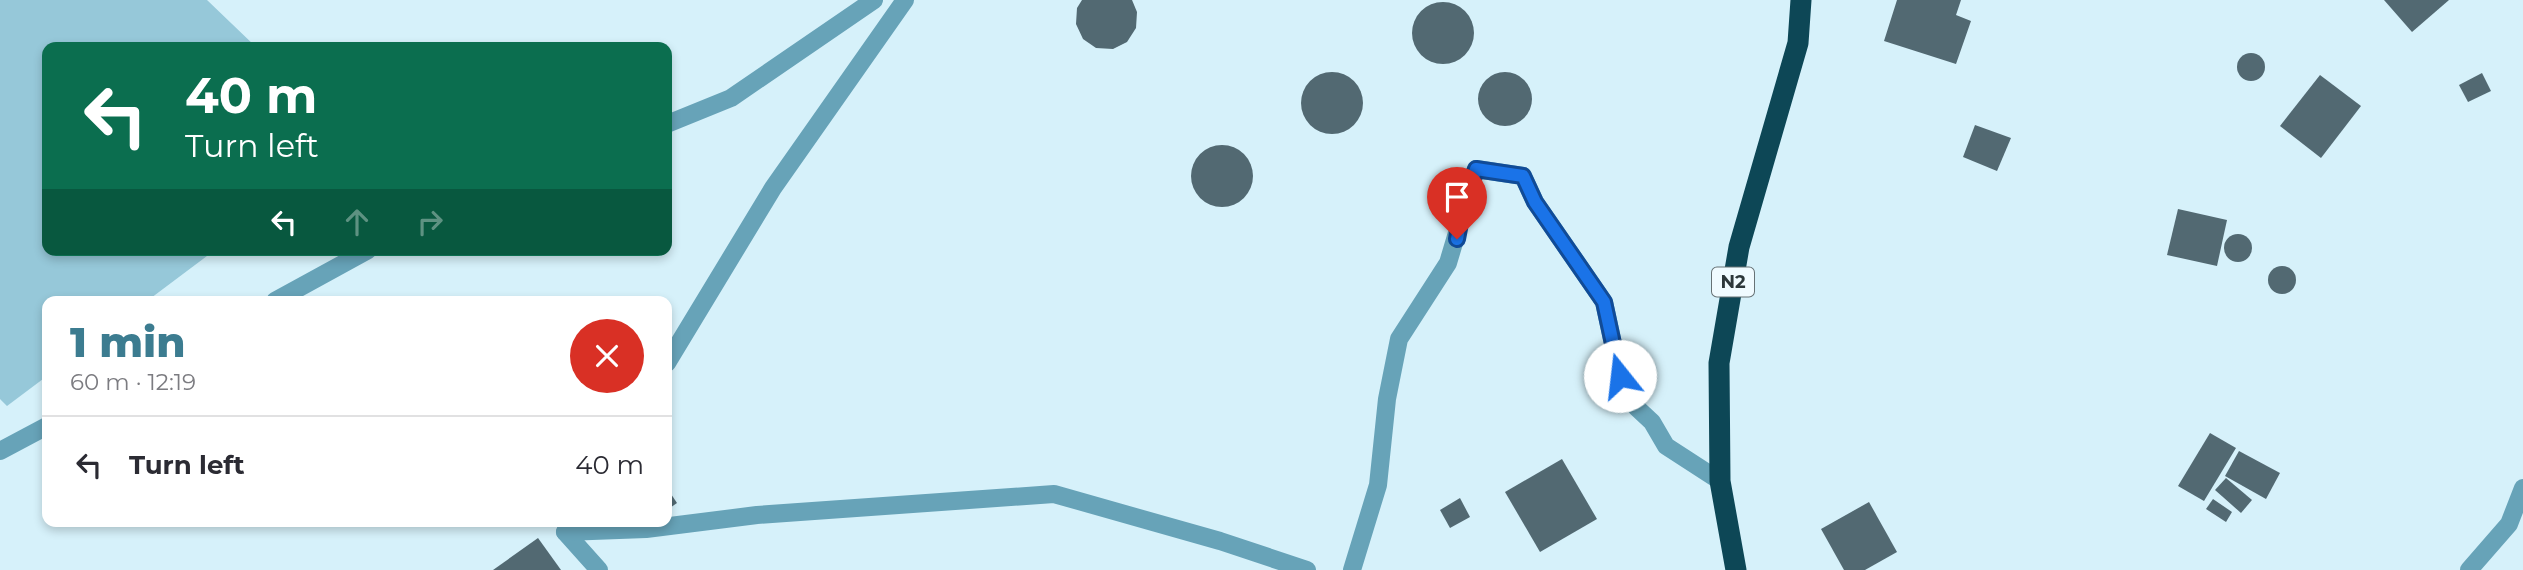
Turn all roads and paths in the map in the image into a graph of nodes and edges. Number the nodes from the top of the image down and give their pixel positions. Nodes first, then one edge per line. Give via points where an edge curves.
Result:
1 (874, 0) edge
2 (905, 0) edge
3 (1801, 0) edge
4 (672, 122) edge
5 (357, 256) edge
6 (284, 296) edge
7 (672, 355) edge
8 (42, 429) edge
9 (0, 452) edge
10 (1720, 481) junction
11 (2523, 488) edge
12 (672, 526) edge
13 (568, 527) edge
14 (662, 527) edge
15 (599, 570) edge
16 (1307, 570) edge
17 (1352, 570) edge
18 (1736, 570) edge
19 (2469, 570) edge

1 - 4 street via 731,98
2 - 7 street via 773,188
3 - 10 highway, N2 via 1798,43 1739,247 1719,363
5 - 6 street
8 - 9 street
10 - 17 street via 1666,446 1637,408 1620,376 1604,302 1535,202 1523,176 1476,169 1448,263 1399,339 1378,485
10 - 18 highway, N2
11 - 19 street via 2509,524
12 - 16 street via 757,515 1054,494
13 - 14 street
13 - 15 street

